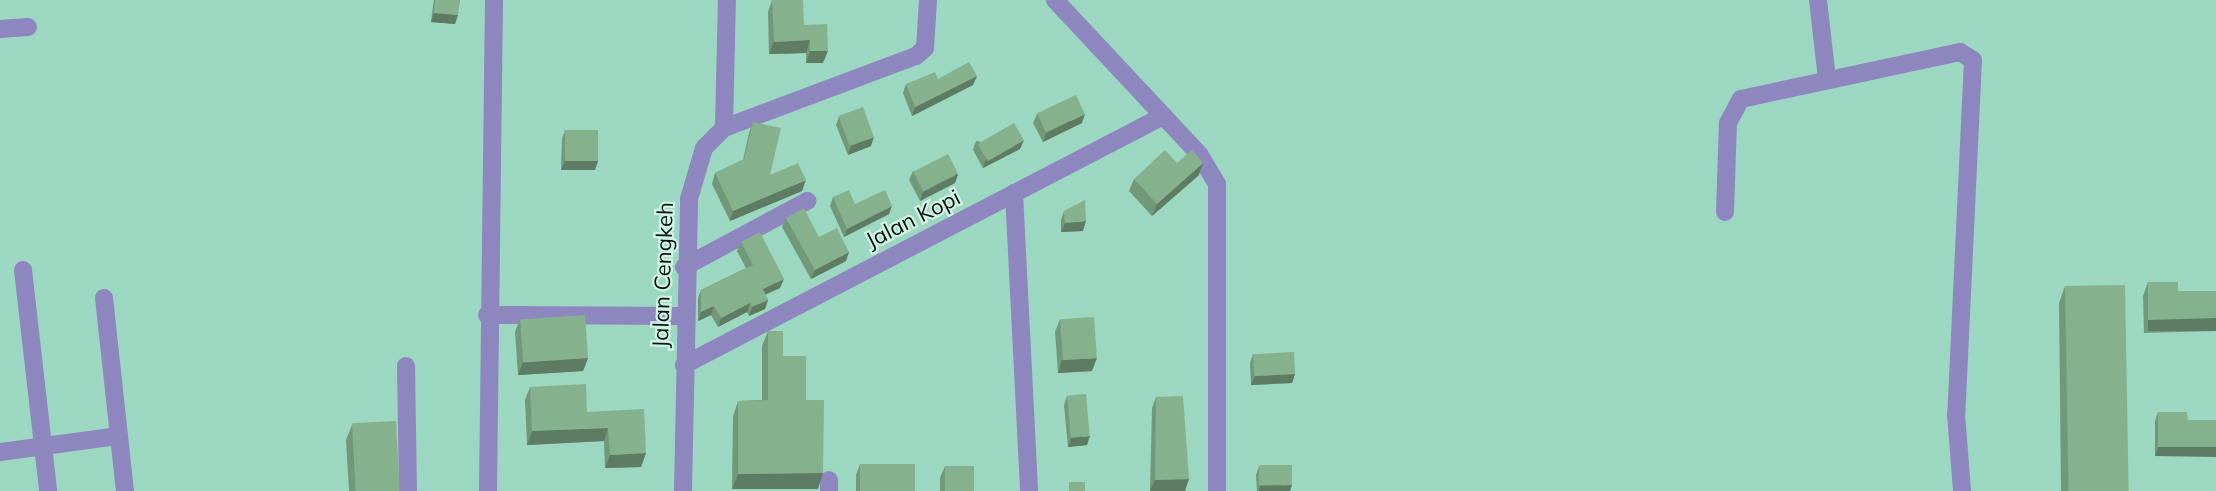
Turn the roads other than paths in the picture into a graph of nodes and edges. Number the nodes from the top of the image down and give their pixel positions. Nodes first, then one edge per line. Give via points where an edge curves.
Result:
1 (494, 0) edge
2 (727, 0) edge
3 (928, 0) edge
4 (1055, 0) edge
5 (1818, 0) edge
6 (28, 27) dead end
7 (0, 29) edge
8 (1827, 79) junction
9 (1163, 116) junction
10 (724, 128) junction
11 (1014, 193) junction
12 (807, 201) dead end
13 (1725, 212) dead end
14 (684, 267) junction
15 (23, 270) dead end
16 (105, 298) dead end
17 (487, 315) junction
18 (684, 316) junction
19 (684, 365) junction
20 (406, 366) dead end
21 (119, 436) junction
22 (43, 446) junction
23 (0, 452) edge
24 (48, 491) edge
25 (125, 491) edge
26 (408, 491) edge
27 (488, 491) edge
28 (683, 491) edge
29 (1029, 491) edge
30 (1217, 491) edge
31 (1962, 491) edge

1 - 17 street
2 - 10 street
3 - 10 street via 925,48 916,56
4 - 9 street
5 - 8 street
6 - 7 street
8 - 13 street via 1741,99 1733,109
8 - 31 street via 1960,52 1972,60 1956,414
9 - 11 street, Jalan Kopi
9 - 30 street via 1212,169 1217,184
10 - 14 street, Jalan Cengkeh via 704,148 689,199
11 - 19 street, Jalan Kopi
11 - 29 street
12 - 14 street
14 - 18 street, Jalan Cengkeh
15 - 22 street
16 - 21 street
17 - 18 street
17 - 27 street
18 - 19 street, Jalan Cengkeh
19 - 28 street, Jalan Cengkeh
20 - 26 street
21 - 22 street
21 - 25 street
22 - 23 street
22 - 24 street

